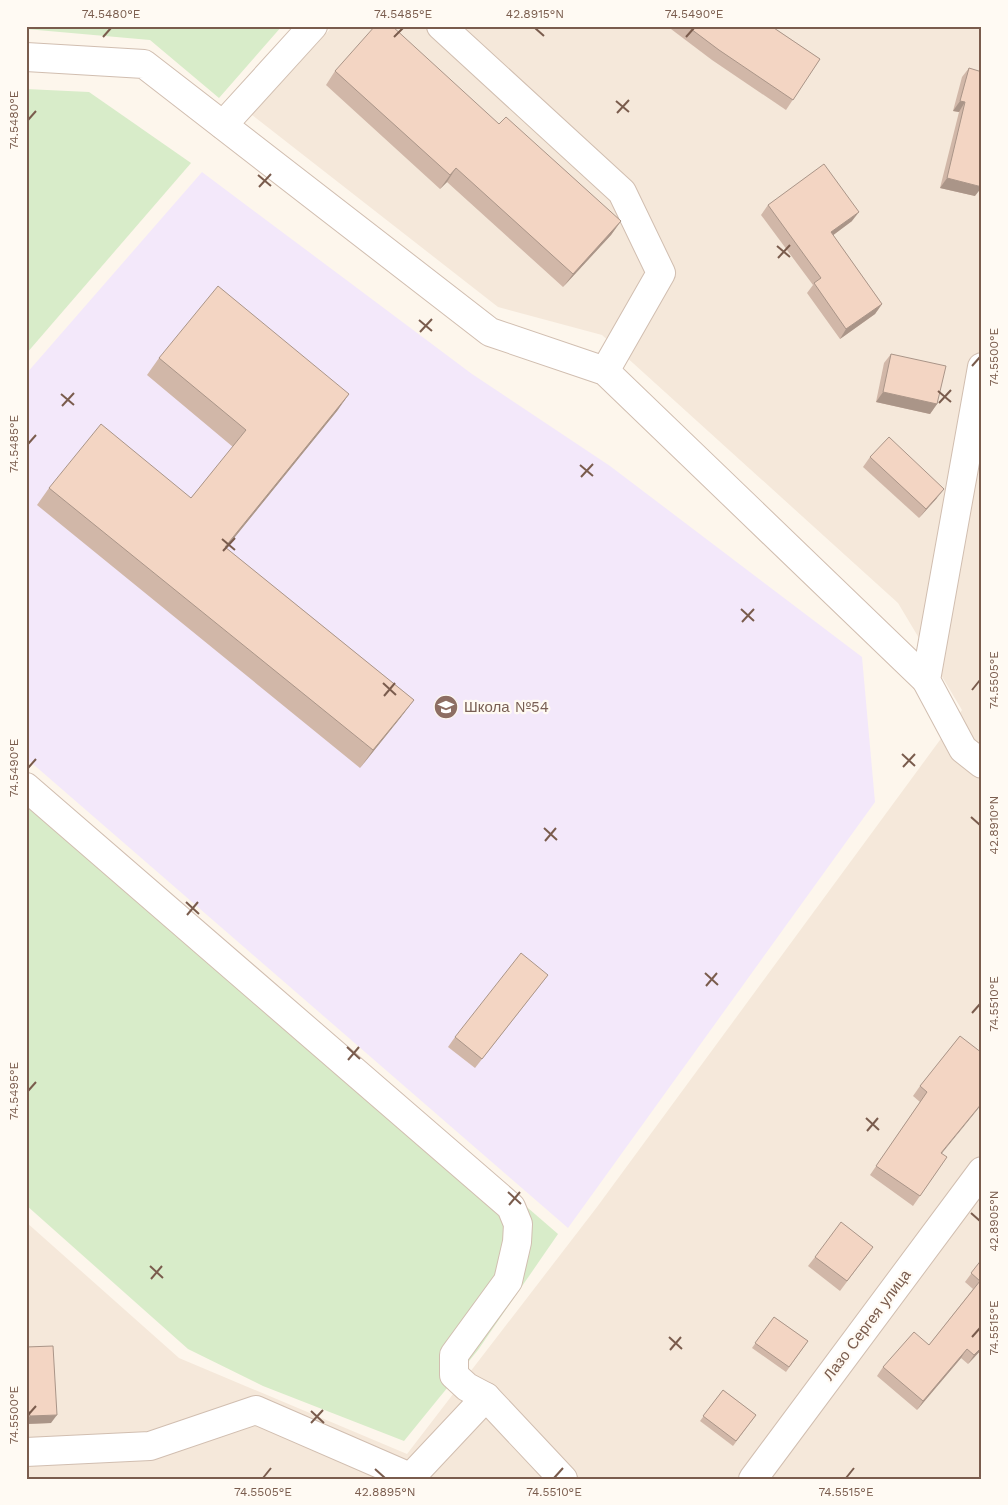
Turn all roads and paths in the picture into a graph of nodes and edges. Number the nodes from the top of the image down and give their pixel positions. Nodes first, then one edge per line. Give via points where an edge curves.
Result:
1 (313, 26) edge
2 (441, 26) edge
3 (26, 57) edge
4 (223, 125) junction
5 (982, 367) edge
6 (605, 371) junction
7 (926, 680) junction
8 (982, 764) edge
9 (26, 787) edge
10 (982, 1171) edge
11 (486, 1397) junction
12 (26, 1452) edge
13 (409, 1478) edge
14 (563, 1479) edge
15 (753, 1479) edge

1 - 4 street
2 - 6 street via 622,192 638,224 661,273
3 - 4 street via 144,64
4 - 6 street via 490,332
5 - 7 street
6 - 7 street
7 - 8 street via 963,749
9 - 11 street via 511,1207 518,1224 518,1242 508,1281 454,1355 454,1375 467,1387
10 - 15 street, Лазо Сергея улица
11 - 13 street
11 - 14 street
12 - 13 street via 150,1446 256,1410

